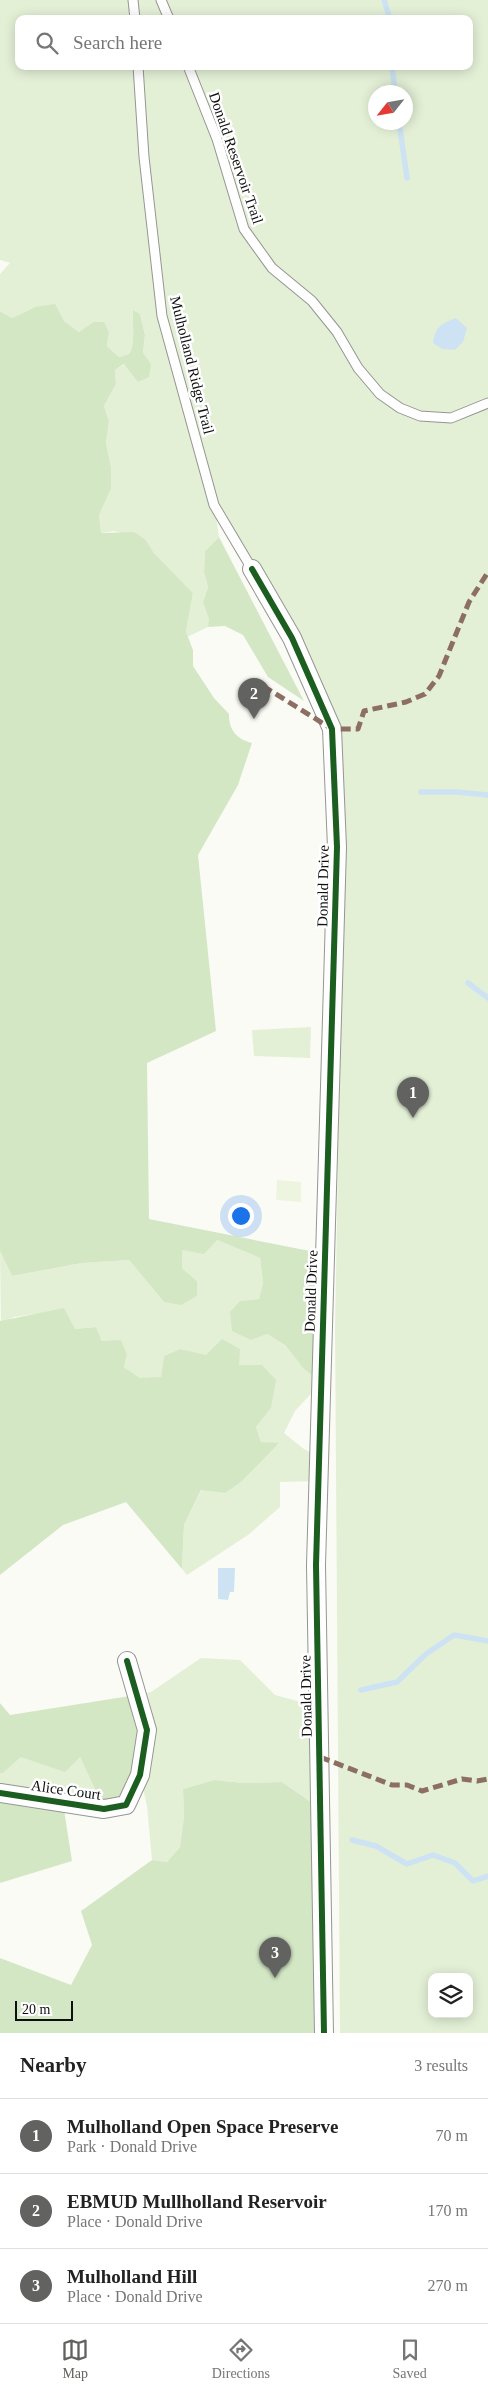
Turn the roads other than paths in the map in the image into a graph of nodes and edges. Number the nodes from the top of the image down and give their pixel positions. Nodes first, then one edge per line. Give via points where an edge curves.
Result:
1 (133, 0) edge
2 (162, 0) edge
3 (135, 15) edge
4 (168, 15) edge
5 (138, 70) edge
6 (190, 70) edge
7 (488, 403) edge
8 (252, 569) joint
9 (126, 1661) dead end
10 (0, 1793) edge
11 (324, 2033) edge

1 - 3 lane
2 - 4 lane
5 - 8 lane, Mulholland Ridge Trail via 144,157 162,316 214,505
6 - 7 lane, Donald Reservoir Trail via 217,139 244,229 272,268 312,301 380,394 400,408 420,416 451,418
8 - 11 street, Donald Drive via 292,638 332,729 337,846 316,1565
9 - 10 street, Alice Court via 147,1730 140,1774 126,1805 104,1809

